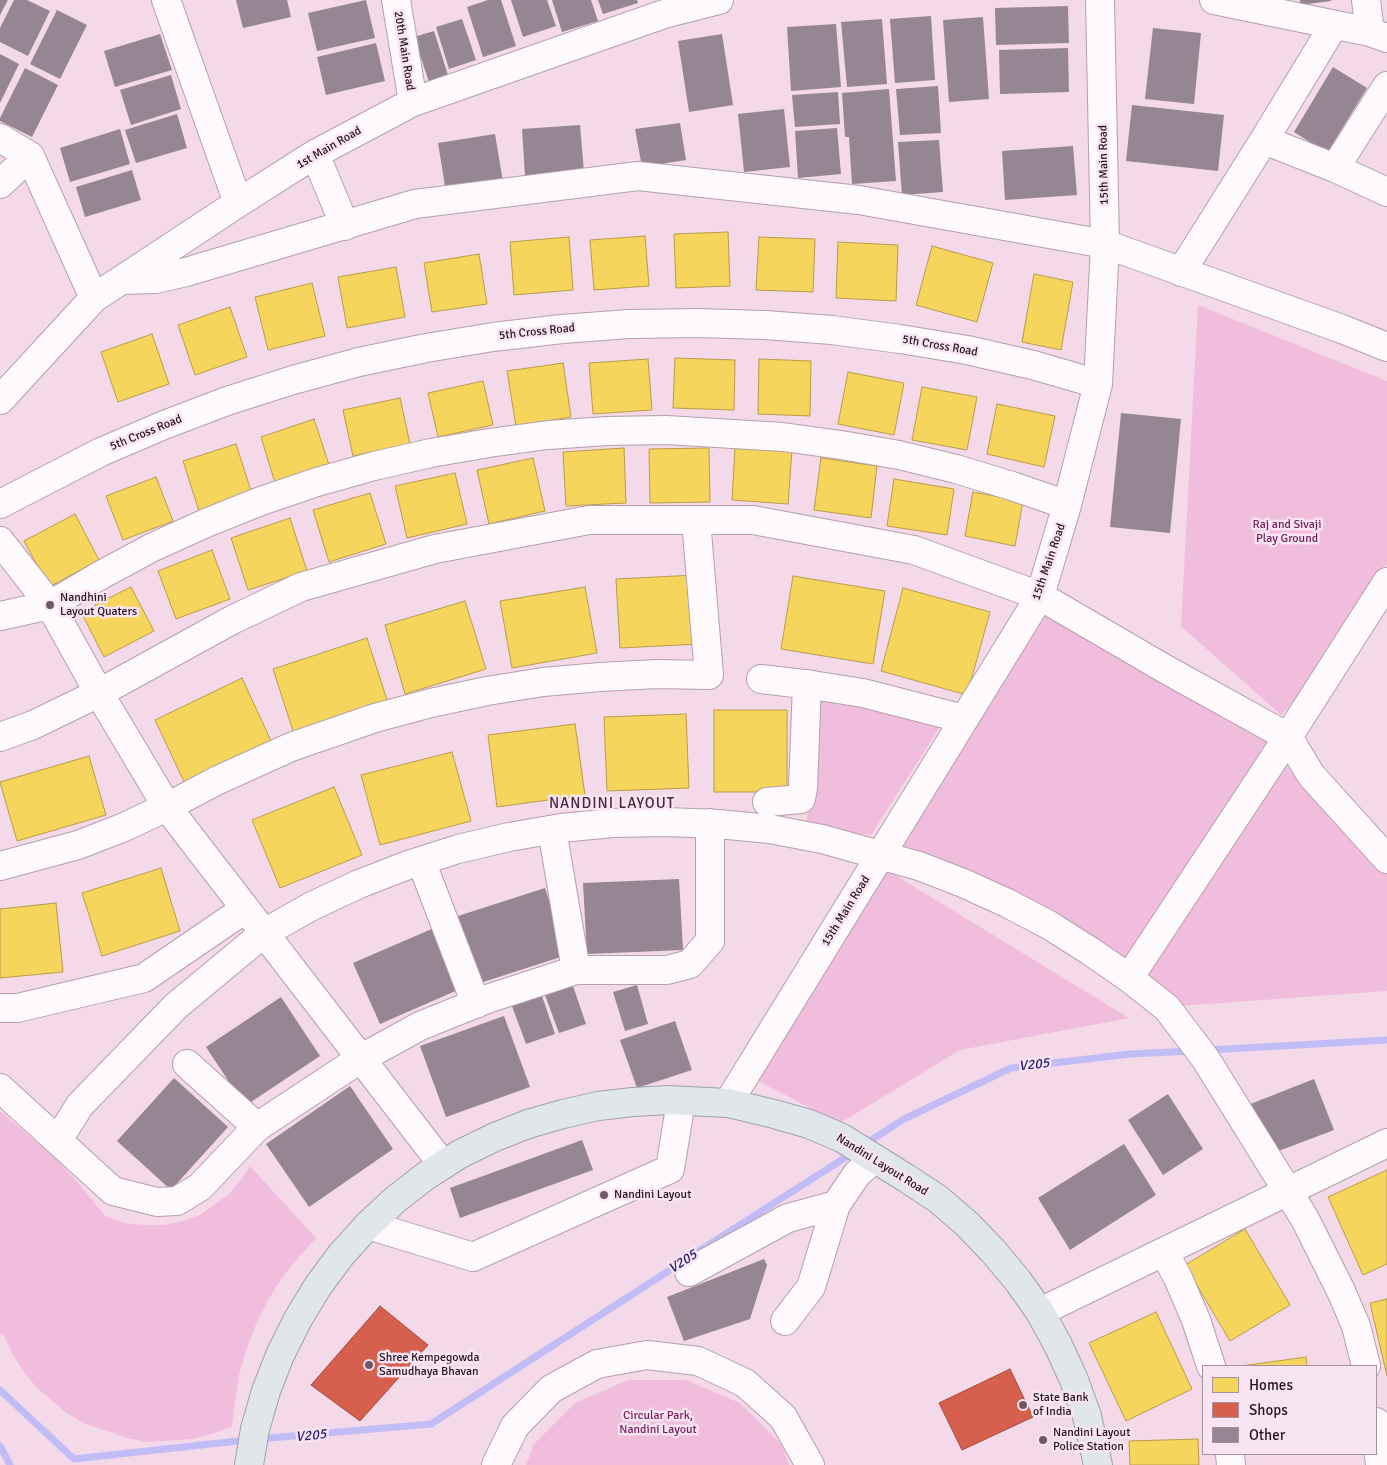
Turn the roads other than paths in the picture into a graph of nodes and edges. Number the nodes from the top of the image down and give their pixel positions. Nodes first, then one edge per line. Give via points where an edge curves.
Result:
1 (167, 0) edge
2 (396, 0) edge
3 (719, 0) edge
4 (1100, 0) edge
5 (1214, 0) edge
6 (1220, 0) edge
7 (1366, 0) edge
8 (1334, 25) junction
9 (1379, 35) edge
10 (1387, 86) edge
11 (413, 102) junction
12 (0, 138) edge
13 (1264, 140) junction
14 (315, 154) junction
15 (30, 156) junction
16 (1335, 168) junction
17 (0, 184) edge
18 (1387, 192) edge
19 (238, 203) junction
20 (345, 226) junction
21 (1106, 244) junction
22 (1181, 272) junction
23 (120, 280) junction
24 (94, 298) junction
25 (1387, 347) edge
26 (1098, 384) junction
27 (0, 400) edge
28 (0, 504) edge
29 (1068, 505) junction
30 (696, 520) junction
31 (0, 541) edge
32 (1387, 582) edge
33 (1040, 596) junction
34 (50, 605) junction
35 (0, 616) edge
36 (761, 679) dead end
37 (807, 684) junction
38 (99, 693) junction
39 (964, 719) junction
40 (0, 737) edge
41 (1288, 737) junction
42 (767, 802) dead end
43 (166, 808) junction
44 (710, 823) junction
45 (552, 830) junction
46 (880, 856) junction
47 (1387, 859) edge
48 (421, 861) junction
49 (0, 866) edge
50 (245, 909) junction
51 (264, 933) junction
52 (576, 970) junction
53 (1129, 978) junction
54 (476, 1004) junction
55 (0, 1008) edge
56 (360, 1058) junction
57 (188, 1064) dead end
58 (0, 1088) edge
59 (681, 1101) junction
60 (728, 1103) junction
61 (256, 1127) junction
62 (58, 1140) junction
63 (1387, 1143) edge
64 (874, 1158) junction
65 (443, 1165) junction
66 (1289, 1191) junction
67 (836, 1205) junction
68 (368, 1226) junction
69 (1164, 1252) junction
70 (689, 1272) dead end
71 (1040, 1312) junction
72 (785, 1321) dead end
73 (1211, 1365) edge
74 (1366, 1365) edge
75 (1377, 1433) edge
76 (249, 1465) edge
77 (496, 1465) edge
78 (810, 1465) edge
79 (1098, 1465) edge
80 (1380, 1465) edge

1 - 19 street
2 - 11 street, 20th Main Road
3 - 11 street, 1st Main Road via 664,14
4 - 21 street, 15th Main Road
5 - 6 street
6 - 8 street
7 - 9 street
8 - 9 street
8 - 13 street
10 - 16 street
11 - 14 street, 1st Main Road
12 - 15 street
13 - 16 street
13 - 22 street
14 - 19 street, 1st Main Road
14 - 20 street
15 - 17 street
15 - 24 street
16 - 18 street
19 - 23 street, 1st Main Road
20 - 21 street via 415,204 638,176 859,200
20 - 23 street via 156,280
21 - 22 street
21 - 26 street, 15th Main Road
22 - 25 street
23 - 24 street, 1st Main Road
24 - 27 street, 1st Main Road
26 - 28 street, 5th Cross Road via 967,350 832,330 697,323 562,329 426,348 293,380 164,425 101,452
26 - 29 street, 15th Main Road
29 - 33 street, 15th Main Road
29 - 34 street via 937,464 783,437 666,430 548,436 489,443 393,462 261,501 153,547
30 - 33 street via 753,520 914,550
30 - 38 street via 589,520 435,549 301,587 232,620
30 - 43 street via 709,675 600,676 487,690 430,703 291,747
31 - 34 street
32 - 41 street
33 - 39 street, 15th Main Road
33 - 41 street
34 - 35 street
34 - 38 street
36 - 37 street
37 - 39 street via 863,693
37 - 42 street via 801,799
38 - 40 street
38 - 43 street
39 - 46 street, 15th Main Road
41 - 47 street via 1311,775
41 - 53 street
43 - 49 street via 78,844
43 - 50 street
44 - 45 street via 613,823
44 - 46 street via 770,829 822,839
44 - 52 street via 710,941 690,964 668,970
45 - 48 street via 509,837
45 - 52 street
46 - 53 street via 919,866 1007,903 1066,936
46 - 60 street, 15th Main Road
48 - 51 street via 359,884
48 - 54 street
50 - 51 street
50 - 55 street via 144,978 17,1008
51 - 56 street
51 - 62 street via 176,1006 80,1105
52 - 54 street
53 - 66 street via 1167,1008 1205,1058
54 - 56 street via 420,1026
56 - 61 street
56 - 65 street
57 - 61 street
58 - 62 street
59 - 60 main road, Nandini Layout Road
59 - 65 main road, Nandini Layout Road via 633,1102 563,1114 495,1137
59 - 68 street via 670,1169 472,1256
60 - 64 main road, Nandini Layout Road via 809,1124 842,1138
61 - 62 street via 200,1187 177,1201 157,1202 113,1191
63 - 66 street
64 - 67 street via 857,1174
64 - 71 main road, Nandini Layout Road via 930,1194 967,1224 1018,1281
65 - 68 main road, Nandini Layout Road via 396,1199
66 - 69 street
66 - 74 street via 1341,1290 1356,1326
67 - 70 street via 788,1218
67 - 72 street via 811,1288
68 - 76 main road, Nandini Layout Road via 318,1286 280,1355 255,1429
69 - 71 street
69 - 73 street via 1196,1320
71 - 79 main road, Nandini Layout Road via 1074,1380 1087,1416
75 - 80 street
77 - 78 street via 516,1426 551,1389 597,1364 647,1355 698,1361 745,1383 783,1417

